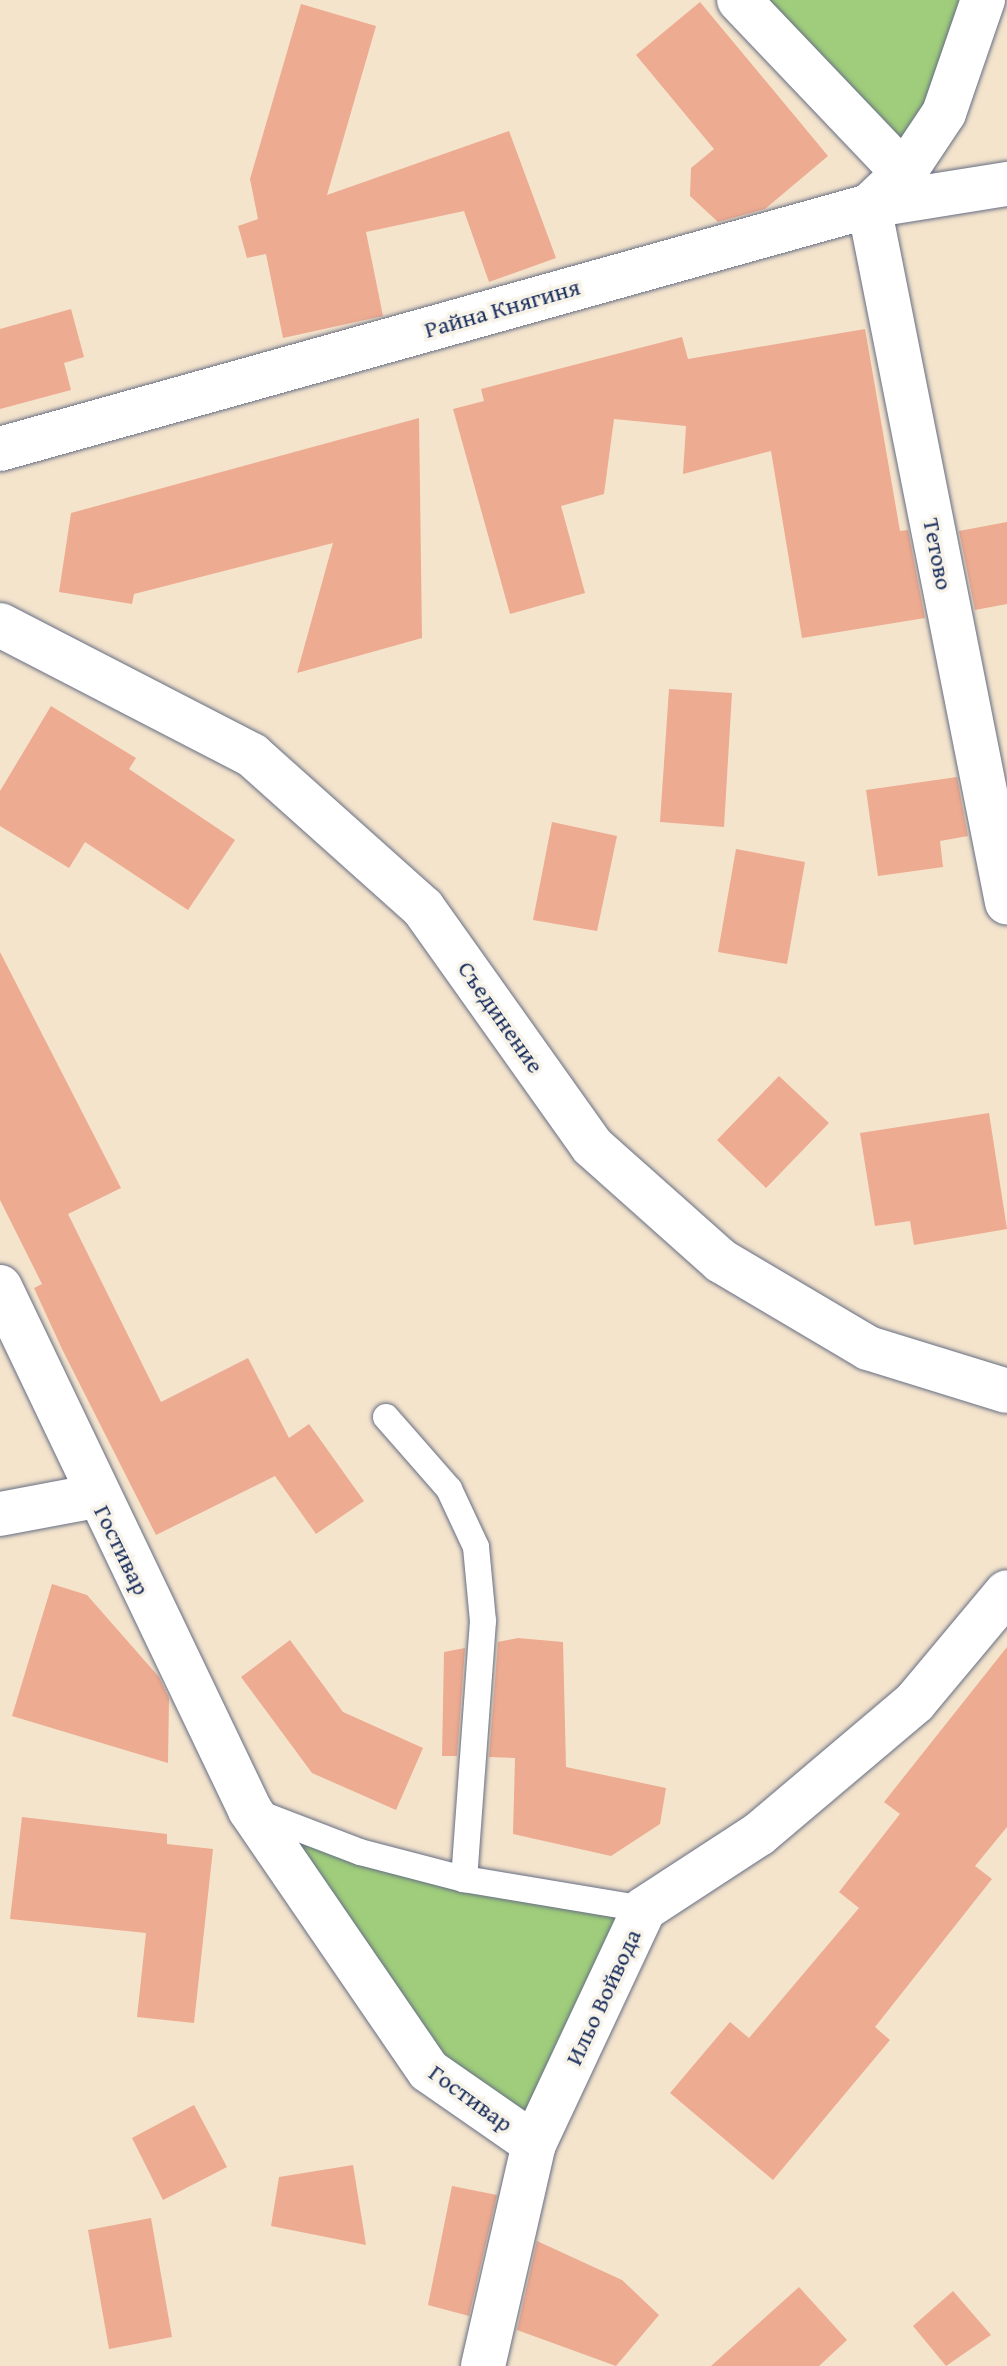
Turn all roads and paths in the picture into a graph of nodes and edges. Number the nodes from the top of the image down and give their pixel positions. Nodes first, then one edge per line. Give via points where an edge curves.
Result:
1 (739, 0) edge
2 (983, 0) edge
3 (904, 173) junction
4 (1007, 184) edge
5 (869, 206) junction
6 (0, 449) edge
7 (0, 625) edge
8 (1007, 902) edge
9 (0, 1287) edge
10 (1007, 1391) edge
11 (386, 1417) dead end
12 (96, 1496) junction
13 (0, 1514) edge
14 (1007, 1592) edge
15 (250, 1810) junction
16 (464, 1879) junction
17 (644, 1909) junction
18 (534, 2144) junction
19 (483, 2366) edge

1 - 3 street
2 - 3 street via 944,113
3 - 5 street
4 - 5 street, Райна Княгиня
5 - 6 street, Райна Княгиня
5 - 8 street, Тетово
7 - 10 street, Съединение via 252,755 423,908 592,1146 721,1261 868,1348
9 - 12 street, Гостивар
11 - 16 lane via 449,1489 476,1547 483,1621
12 - 13 street
12 - 15 street, Гостивар
14 - 17 street, Ильо Войвода via 915,1702 759,1834
15 - 16 lane via 360,1852
15 - 18 street, Гостивар via 429,2071
16 - 17 lane
17 - 18 street, Ильо Войвода
18 - 19 street, Ильо Войвода

